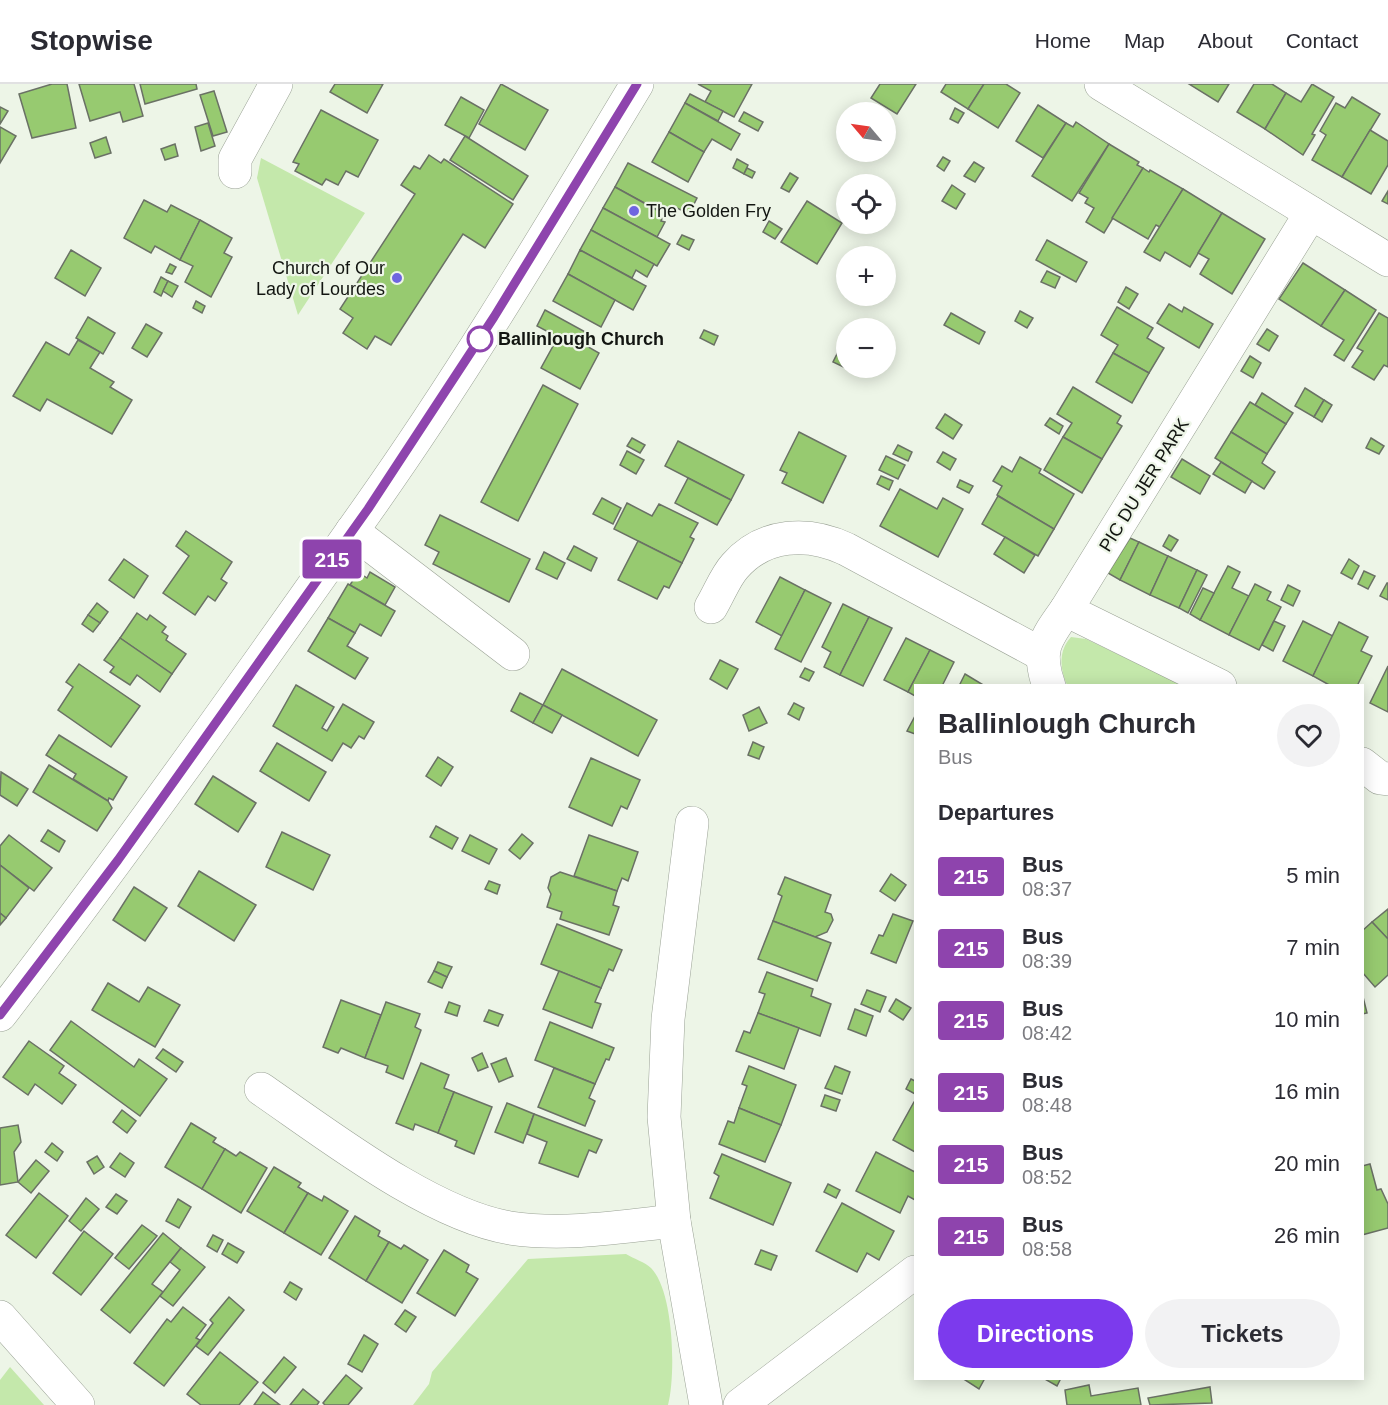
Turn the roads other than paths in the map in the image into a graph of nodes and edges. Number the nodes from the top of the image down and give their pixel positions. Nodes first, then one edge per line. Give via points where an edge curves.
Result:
1 (276, 84) edge
2 (637, 84) edge
3 (1101, 84) edge
4 (235, 172) dead end
5 (1311, 213) junction
6 (1388, 260) edge
7 (352, 531) junction
8 (711, 607) dead end
9 (1066, 610) junction
10 (513, 654) dead end
11 (1041, 654) junction
12 (1048, 684) edge
13 (1216, 684) edge
14 (692, 823) dead end
15 (0, 1015) edge
16 (261, 1089) dead end
17 (674, 1221) junction
18 (914, 1273) edge
19 (0, 1317) edge
20 (78, 1405) edge
21 (706, 1405) edge
22 (740, 1405) edge

1 - 4 street via 235,159
2 - 7 street via 496,314
3 - 5 street
5 - 6 street
5 - 9 street, PIC DU JER PARK
7 - 10 street
7 - 15 street via 123,852
8 - 11 street via 733,567 751,550 793,536 836,544
9 - 11 street, PIC DU JER PARK
9 - 13 street
11 - 12 street
14 - 17 street via 665,1073 666,1163
16 - 17 street via 406,1184 445,1206 489,1222 532,1230 596,1230
17 - 21 street
18 - 22 street
19 - 20 street

